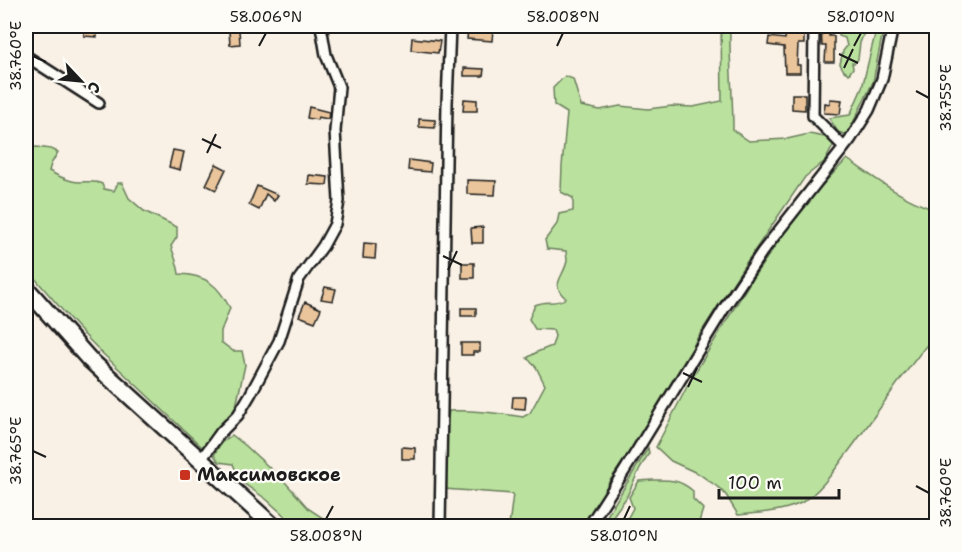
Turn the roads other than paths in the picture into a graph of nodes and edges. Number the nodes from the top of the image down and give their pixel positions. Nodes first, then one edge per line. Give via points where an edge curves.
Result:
1 (321, 26) edge
2 (450, 26) edge
3 (893, 26) edge
4 (814, 27) edge
5 (26, 56) edge
6 (99, 103) dead end
7 (844, 147) junction
8 (26, 288) edge
9 (200, 461) junction
10 (273, 526) edge
11 (440, 526) edge
12 (589, 526) edge

1 - 9 street via 326,55 339,87 335,131 339,201 335,224 299,279 279,341 250,395
2 - 11 street
3 - 7 street via 882,78 868,110
4 - 7 street via 813,116
5 - 6 street
7 - 12 street via 731,298
8 - 9 main road via 89,359
9 - 10 main road

